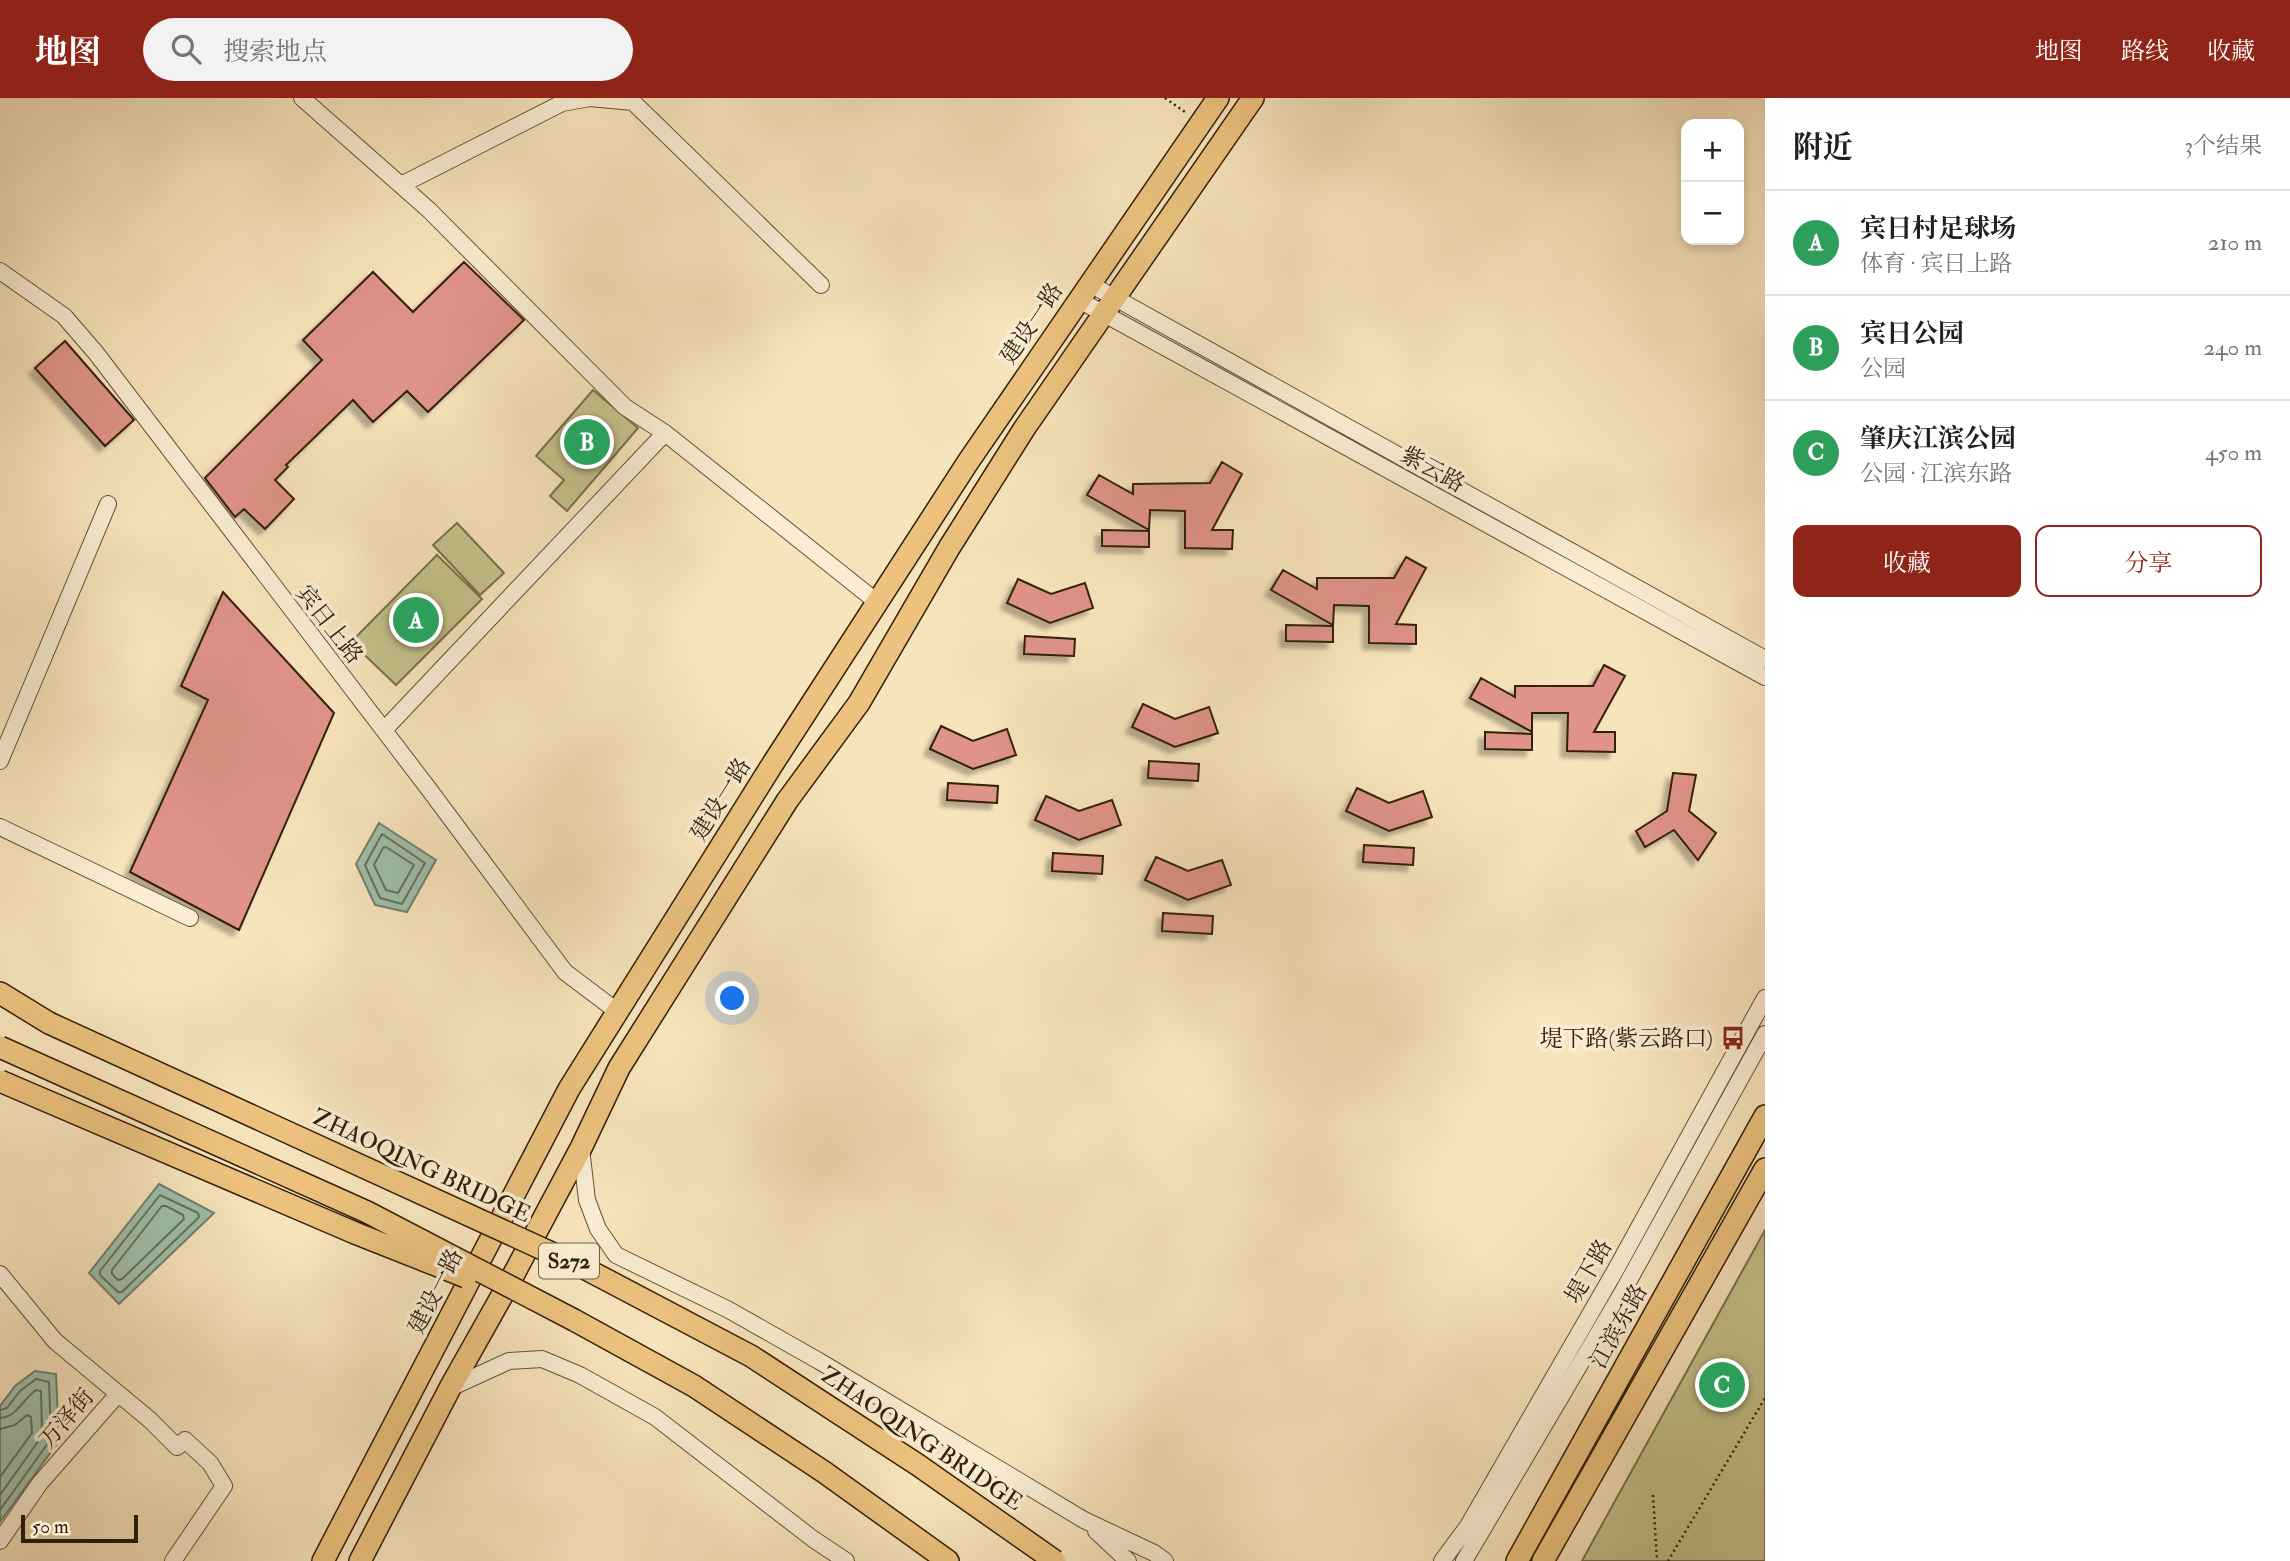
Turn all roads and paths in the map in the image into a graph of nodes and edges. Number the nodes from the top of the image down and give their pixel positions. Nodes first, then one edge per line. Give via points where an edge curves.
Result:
1 (302, 98) edge
2 (1164, 98) edge
3 (1218, 98) edge
4 (1253, 98) edge
5 (633, 100) edge
6 (1201, 122) junction
7 (1172, 164) junction
8 (1195, 182) junction
9 (401, 185) junction
10 (0, 271) edge
11 (821, 285) dead end
12 (1084, 292) junction
13 (1109, 306) junction
14 (665, 433) junction
15 (108, 504) dead end
16 (877, 602) junction
17 (1765, 659) edge
18 (1765, 677) edge
19 (384, 730) junction
20 (0, 761) edge
21 (0, 827) edge
22 (190, 918) dead end
23 (0, 992) edge
24 (1765, 999) edge
25 (0, 1001) edge
26 (618, 1012) junction
27 (48, 1023) junction
28 (1765, 1034) edge
29 (0, 1047) edge
30 (0, 1082) edge
31 (1765, 1116) edge
32 (581, 1148) junction
33 (1765, 1169) edge
34 (0, 1274) edge
35 (574, 1320) junction
36 (450, 1388) junction
37 (118, 1394) junction
38 (1765, 1398) edge
39 (1653, 1495) dead end
40 (1084, 1520) junction
41 (0, 1541) edge
42 (173, 1561) edge
43 (323, 1561) edge
44 (360, 1561) edge
45 (846, 1561) edge
46 (948, 1561) edge
47 (1055, 1561) edge
48 (1128, 1561) edge
49 (1165, 1561) edge
50 (1442, 1561) edge
51 (1464, 1561) edge
52 (1517, 1561) edge
53 (1543, 1561) edge
54 (1657, 1561) edge
55 (1668, 1561) edge

1 - 9 street
2 - 6 path
3 - 6 main road, 建设一路
4 - 8 main road
5 - 9 street via 590,98 562,103
5 - 11 street
6 - 7 main road, 建设一路
7 - 8 street
7 - 12 main road, 建设一路
8 - 13 main road
9 - 14 street via 625,407
10 - 19 street, 宾日上路 via 64,316 96,353
12 - 13 street, 紫云路
12 - 16 main road, 建设一路
13 - 17 street, 紫云路
13 - 18 street, 紫云路
13 - 32 main road via 1024,429 859,703 787,801 619,1068
14 - 16 street
14 - 19 street
15 - 20 street
16 - 26 main road, 建设一路
19 - 26 street, 宾日上路 via 565,971
21 - 22 street
23 - 27 main road
24 - 50 street, 堤下路 via 1609,1283 1468,1526
25 - 27 main road, ZHAOQING BRIDGE / S272
26 - 43 main road, 建设一路 via 569,1089
27 - 47 main road, ZHAOQING BRIDGE / S272, bridge via 583,1267 739,1349
28 - 51 street, 堤下路 via 1622,1293
29 - 35 main road, S272, bridge via 367,1212
30 - 35 main road, bridge via 355,1233
31 - 52 main road, 江滨东路
32 - 36 main road
32 - 40 street via 587,1200 598,1229 616,1255 727,1309 819,1361
33 - 53 main road
34 - 37 street via 55,1341
35 - 46 main road, S272 via 694,1386
36 - 44 main road
36 - 45 street via 509,1361 542,1359 580,1375 655,1417
37 - 41 street, 万泽街 via 40,1483
37 - 42 street via 177,1447 185,1440 210,1464 224,1486
38 - 55 path
39 - 54 path
40 - 48 street
40 - 49 street

